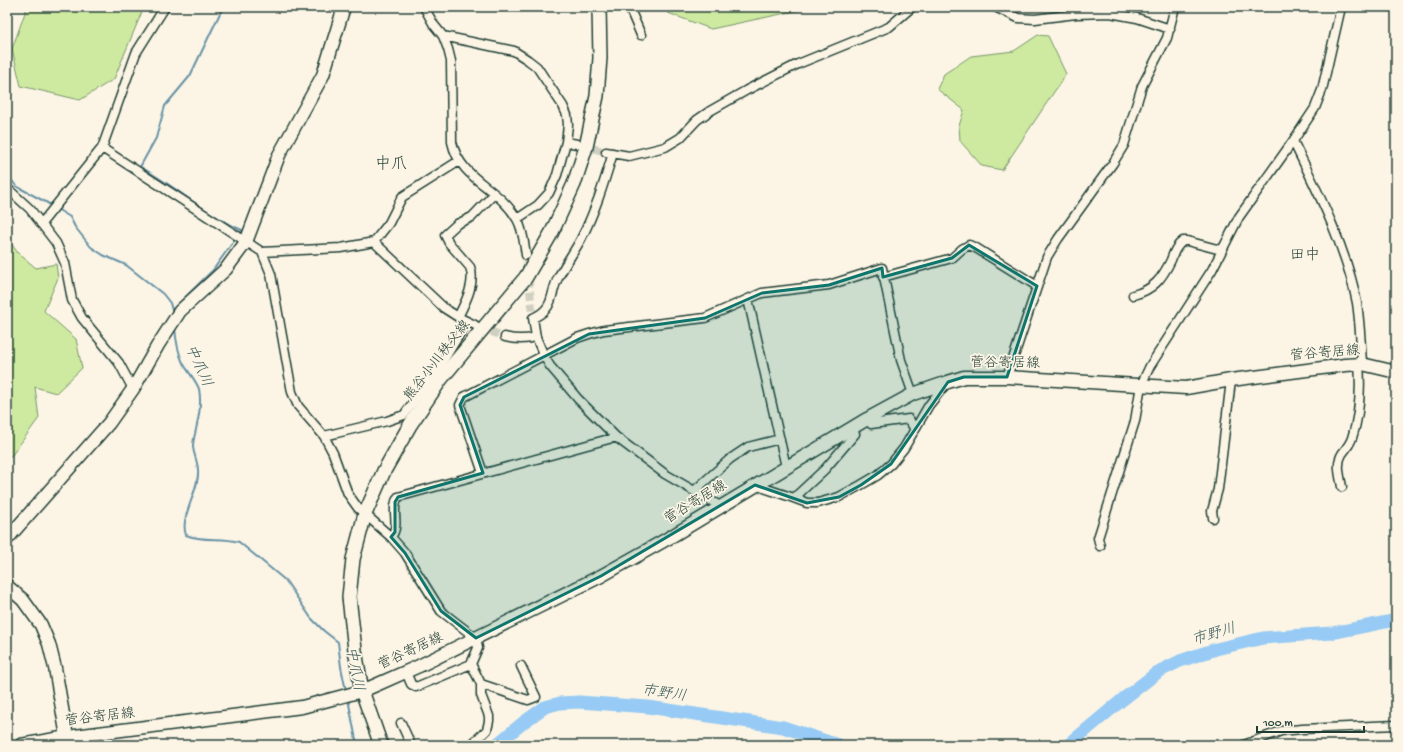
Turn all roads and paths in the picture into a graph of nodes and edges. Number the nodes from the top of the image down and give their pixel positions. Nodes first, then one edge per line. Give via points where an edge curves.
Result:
1 (165, 7) edge
2 (344, 7) edge
3 (424, 7) edge
4 (599, 7) edge
5 (629, 7) edge
6 (912, 7) edge
7 (995, 7) edge
8 (1175, 7) edge
9 (1341, 7) edge
10 (1170, 29) junction
11 (641, 35) dead end
12 (443, 36) junction
13 (1293, 141) junction
14 (566, 142) junction
15 (577, 144) tunnel mouth
16 (102, 148) junction
17 (458, 161) junction
18 (7, 188) edge
19 (494, 194) junction
20 (517, 219) junction
21 (41, 224) junction
22 (246, 242) junction
23 (374, 242) junction
24 (1222, 250) junction
25 (262, 252) junction
26 (526, 255) tunnel mouth
27 (884, 277) junction
28 (1037, 286) junction
29 (1133, 295) dead end
30 (748, 299) junction
31 (458, 317) junction
32 (505, 336) tunnel mouth
33 (536, 337) junction
34 (544, 356) junction
35 (1361, 364) junction
36 (1396, 372) edge
37 (1007, 377) junction
38 (1231, 380) junction
39 (948, 382) junction
40 (1142, 385) junction
41 (133, 389) junction
42 (914, 394) junction
43 (867, 419) junction
44 (852, 428) junction
45 (915, 430) junction
46 (324, 436) junction
47 (616, 436) junction
48 (780, 438) junction
49 (786, 467) junction
50 (482, 473) junction
51 (755, 485) junction
52 (1342, 487) dead end
53 (694, 491) junction
54 (794, 498) junction
55 (720, 506) junction
56 (364, 514) junction
57 (1213, 518) dead end
58 (391, 537) junction
59 (7, 540) edge
60 (1100, 546) dead end
61 (7, 586) edge
62 (476, 638) junction
63 (471, 664) junction
64 (521, 666) dead end
65 (406, 672) junction
66 (481, 684) junction
67 (362, 690) junction
68 (401, 723) dead end
69 (1396, 725) edge
70 (67, 737) junction
71 (21, 745) edge
72 (381, 745) edge
73 (411, 745) edge
74 (471, 745) edge
75 (1244, 745) edge

1 - 16 street via 136,53
2 - 22 main road via 323,75 279,155
3 - 12 street
4 - 56 main road, 熊谷小川秩父線 via 600,58 597,96 586,147 574,184 552,232 526,277 441,379 410,425
5 - 11 street
6 - 33 street via 889,27 798,64 747,90 697,120 680,138 665,147 629,156 610,153 598,201 580,240 558,277 549,305 542,314 533,318
7 - 10 street via 1018,18 1035,19 1110,13 1138,18
8 - 10 street
9 - 13 street via 1322,90 1315,108
10 - 28 street via 1142,86 1124,145 1058,239 1047,257
12 - 14 street via 514,51 537,67 567,115
12 - 17 street via 451,61 452,142
13 - 24 street via 1239,217
13 - 35 street via 1333,226 1344,258 1361,332
14 - 15 street
14 - 20 street via 549,193 538,205
16 - 21 street
16 - 22 street
17 - 19 street via 468,173
17 - 23 street via 402,197 389,223
18 - 21 street via 30,209
19 - 20 street
19 - 31 street via 472,217 457,224 445,235 472,272 470,286
20 - 26 street
21 - 41 street via 56,243 65,263 72,300 82,318 119,363
22 - 25 street
22 - 41 main road via 226,269 180,311
23 - 25 street via 341,248
23 - 31 street via 430,296
24 - 29 street via 1183,241 1178,245 1158,282 1150,289
24 - 40 street via 1212,270 1150,366
25 - 46 street via 271,274 292,392 298,406
27 - 28 street via 952,258 969,245
27 - 30 street via 882,268 829,285 762,293
27 - 42 street via 901,360
28 - 37 street
30 - 34 street via 705,318 589,334
30 - 48 street
31 - 46 street via 471,323 404,415
32 - 33 street via 516,340
33 - 34 street
34 - 47 street via 578,399
34 - 50 street via 464,396 461,401
35 - 36 main road, 菅谷寄居線
35 - 38 main road, 菅谷寄居線
35 - 52 street via 1358,412 1352,439 1339,463
37 - 39 main road, 菅谷寄居線 via 964,377
37 - 40 main road, 菅谷寄居線
38 - 40 main road, 菅谷寄居線 via 1186,388
38 - 57 street
39 - 42 main road, 菅谷寄居線
39 - 45 street via 929,405
40 - 60 street via 1135,421 1098,538
41 - 59 main road via 109,423
42 - 43 main road, 菅谷寄居線
43 - 44 main road, 菅谷寄居線
43 - 45 street via 871,424 909,418
44 - 49 main road, 菅谷寄居線
44 - 54 street via 855,434 825,469
45 - 54 street via 891,464 861,485 839,497 818,503 807,504
46 - 56 street via 348,494
47 - 50 street
47 - 53 street via 665,474
48 - 49 street
48 - 53 street via 748,447
49 - 51 main road, 菅谷寄居線
50 - 58 street via 398,497 395,502 395,532
51 - 54 street
51 - 55 main road, 菅谷寄居線
53 - 55 street
55 - 62 main road, 菅谷寄居線 via 601,576
56 - 58 street
56 - 67 main road, 熊谷小川秩父線 via 353,560 349,597
58 - 62 street via 405,553 441,612
61 - 70 main road via 23,600 41,625 49,644
62 - 63 street via 478,648
62 - 65 main road, 菅谷寄居線
63 - 65 street via 416,687 411,684
63 - 66 street
64 - 66 street via 536,697 528,700
65 - 67 main road, 菅谷寄居線
66 - 74 street via 489,721 487,730
67 - 70 main road, 菅谷寄居線 via 302,707
67 - 72 main road, 熊谷小川秩父線
68 - 73 street
69 - 75 street via 1288,731
70 - 71 main road, 菅谷寄居線

